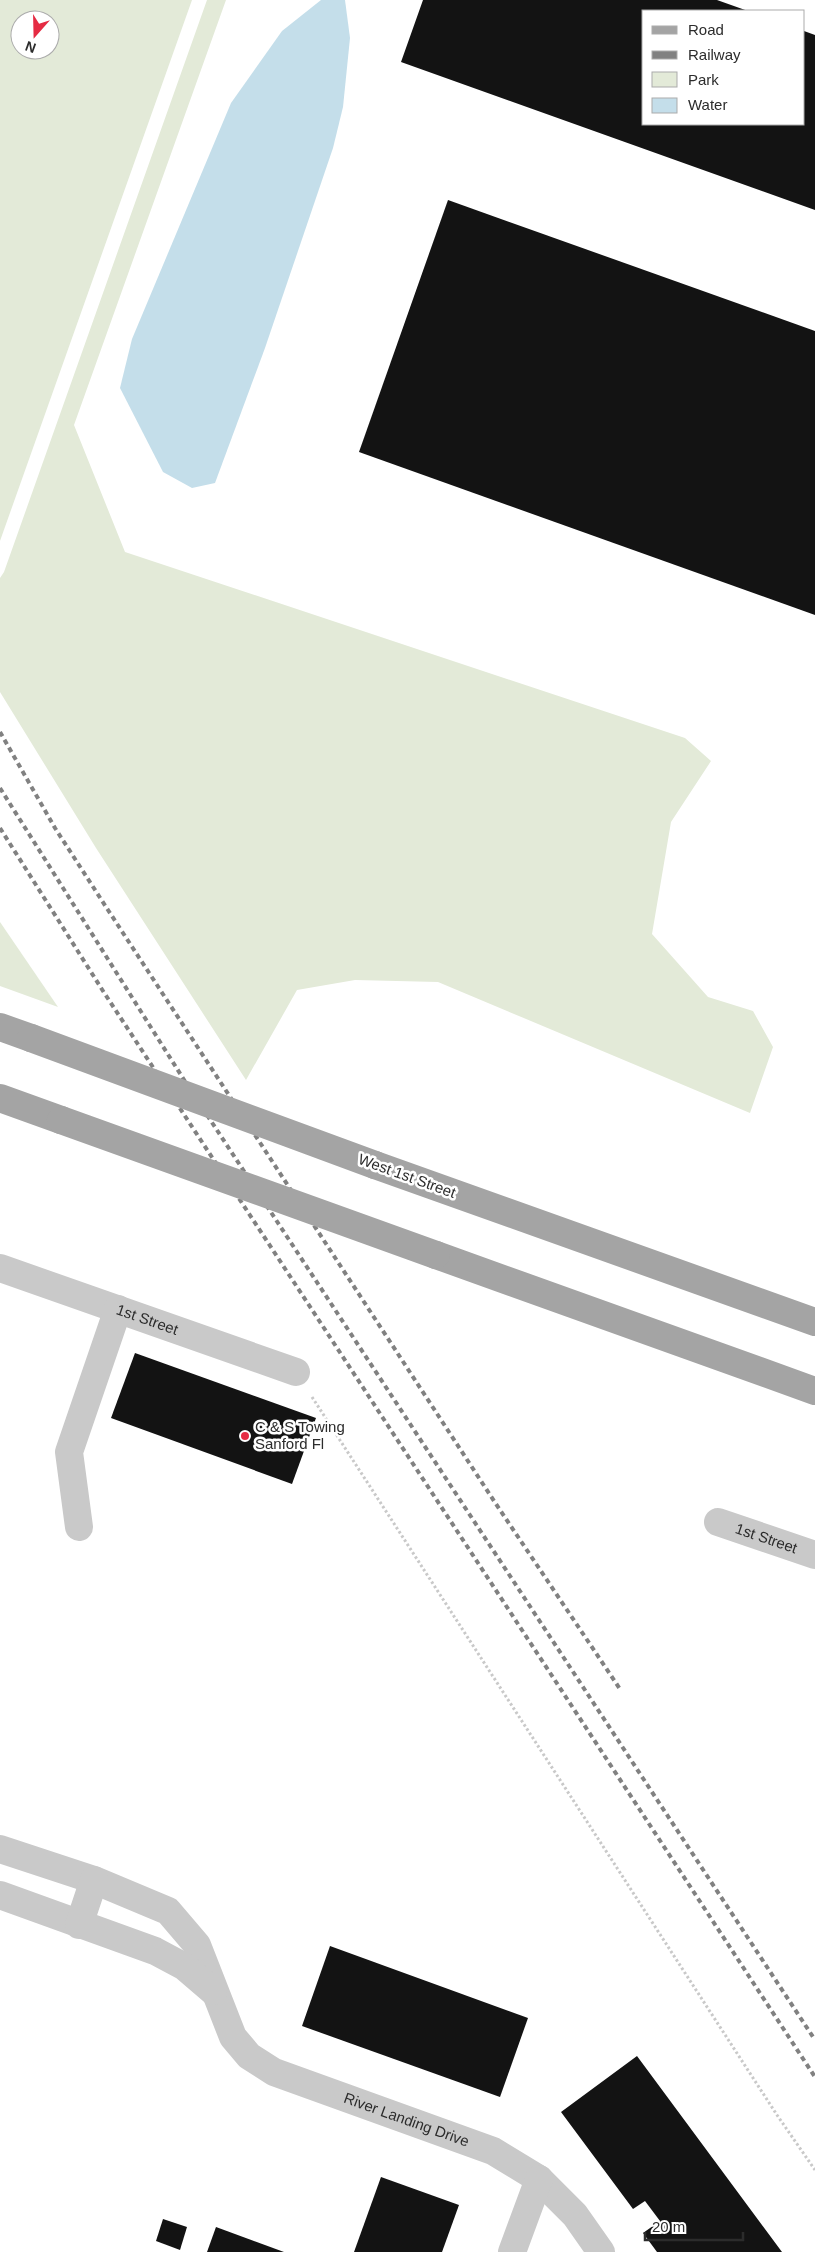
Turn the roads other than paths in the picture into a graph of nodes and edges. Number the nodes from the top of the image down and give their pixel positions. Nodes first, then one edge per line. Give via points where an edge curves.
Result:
1 (0, 1027) edge
2 (0, 1098) edge
3 (0, 1268) edge
4 (118, 1309) junction
5 (815, 1322) edge
6 (296, 1372) road end
7 (815, 1391) edge
8 (718, 1522) dead end
9 (79, 1527) dead end
10 (815, 1555) edge
11 (0, 1849) edge
12 (94, 1880) junction
13 (0, 1895) edge
14 (79, 1925) junction
15 (214, 1992) junction
16 (539, 2179) junction
17 (512, 2252) edge
18 (601, 2252) edge

1 - 5 main road, West 1st Street, bridge
2 - 7 main road, bridge
3 - 4 street, 1st Street
4 - 6 street, 1st Street
4 - 9 street via 69,1452
8 - 10 street, 1st Street
11 - 12 street, River Landing Drive
12 - 14 street
12 - 15 street, River Landing Drive via 168,1911 197,1945
13 - 14 street, River Landing Drive
14 - 15 street, River Landing Drive via 155,1951 185,1967
15 - 16 street, River Landing Drive via 233,2037 249,2056 274,2072 492,2151
16 - 17 street
16 - 18 street, River Landing Drive via 575,2215

